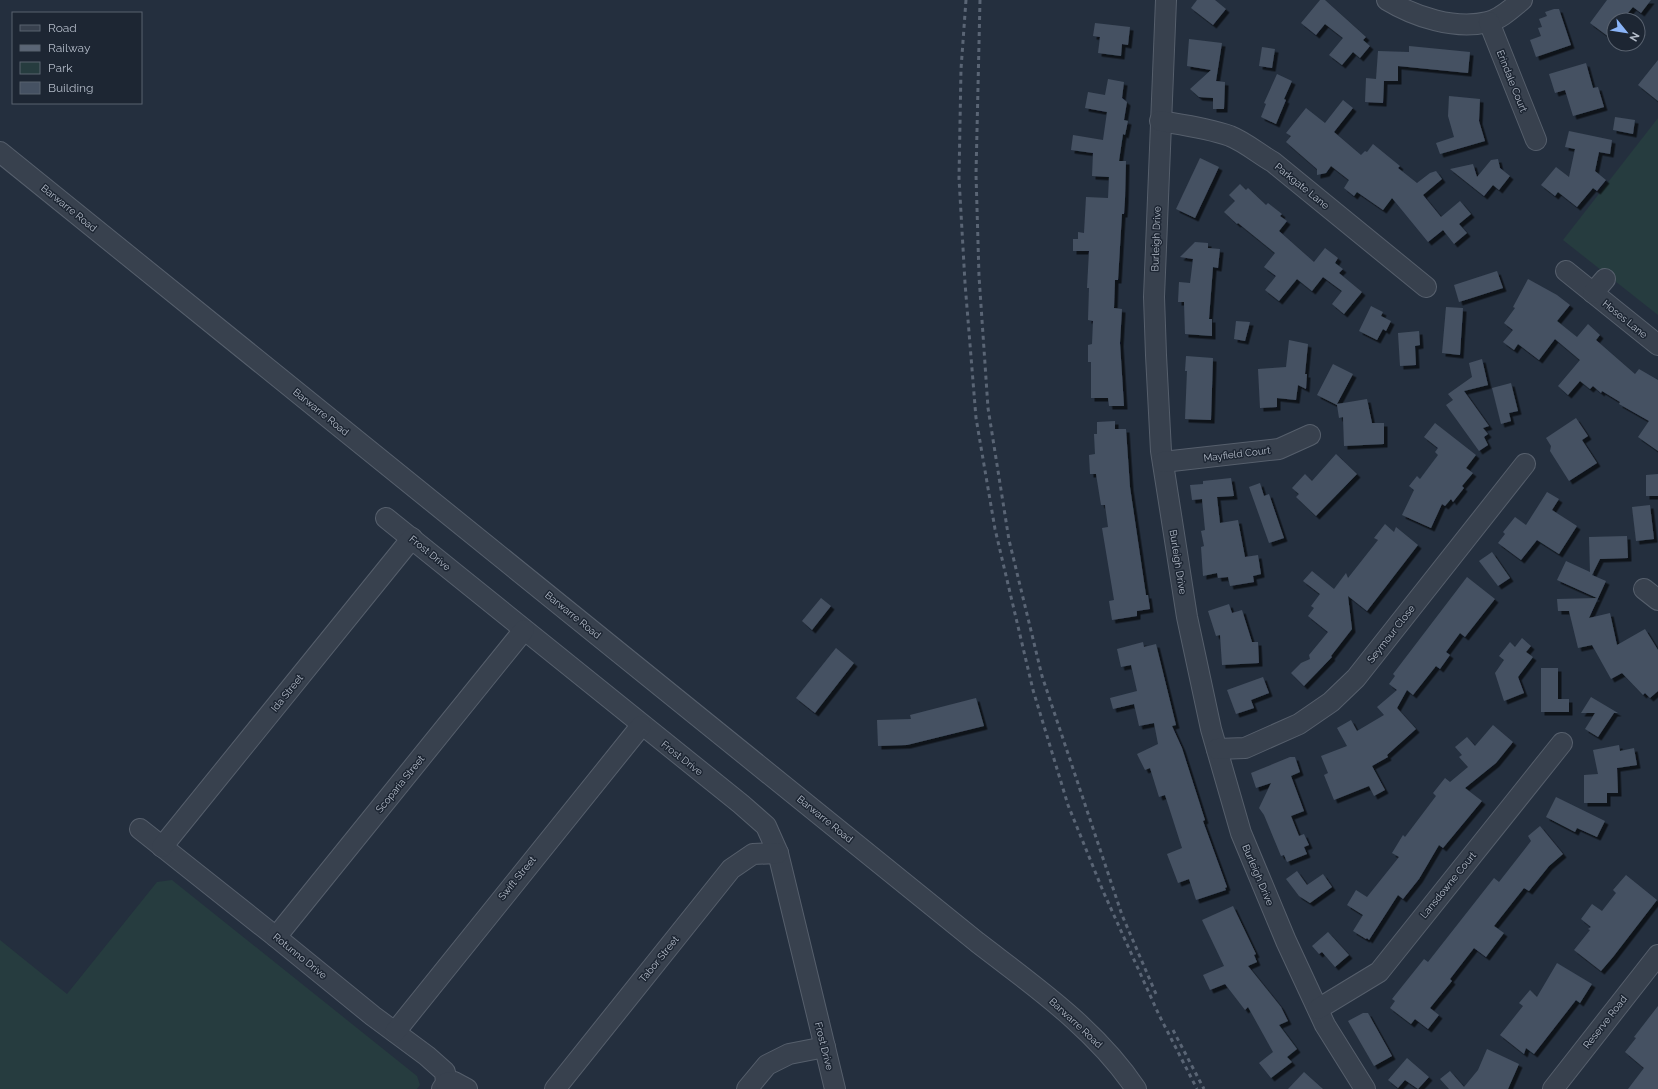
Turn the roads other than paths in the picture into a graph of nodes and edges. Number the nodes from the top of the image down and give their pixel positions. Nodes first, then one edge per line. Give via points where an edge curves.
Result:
1 (1166, 0) edge
2 (1387, 0) edge
3 (1522, 0) edge
4 (1489, 22) junction
5 (1160, 122) junction
6 (1536, 140) dead end
7 (0, 152) edge
8 (1566, 271) dead end
9 (1426, 287) dead end
10 (1658, 345) edge
11 (1310, 435) dead end
12 (1163, 462) junction
13 (1525, 464) dead end
14 (386, 518) dead end
15 (412, 538) junction
16 (524, 630) junction
17 (641, 726) junction
18 (1562, 743) dead end
19 (1217, 749) junction
20 (140, 829) dead end
21 (162, 847) junction
22 (778, 853) junction
23 (276, 937) junction
24 (1658, 955) edge
25 (1318, 1009) junction
26 (395, 1032) junction
27 (825, 1047) junction
28 (444, 1086) edge
29 (467, 1089) edge
30 (555, 1089) edge
31 (747, 1089) edge
32 (835, 1089) edge
33 (1136, 1089) edge
34 (1365, 1089) edge
35 (1553, 1089) edge

1 - 5 street, Burleigh Drive
2 - 4 street via 1421,17 1471,24
3 - 4 street
4 - 6 street, Erindale Court
5 - 9 street, Parkgate Lane via 1206,129 1232,137 1249,147 1273,162
5 - 12 street, Burleigh Drive via 1154,297
7 - 33 street, Barwarre Road via 1040,991 1110,1055
8 - 10 street, Hoses Lane via 1599,286
11 - 12 street, Mayfield Court via 1279,449
12 - 19 street, Burleigh Drive via 1186,617
13 - 19 street, Seymour Close via 1356,678 1331,702 1299,724 1262,742 1245,748
14 - 15 street, Frost Drive
15 - 16 street, Frost Drive
15 - 21 street, Ida Street
16 - 17 street, Frost Drive
16 - 23 street, Scoparia Street
17 - 22 street, Frost Drive via 766,826
17 - 26 street, Swift Street
18 - 25 street, Lansdowne Court via 1379,972
19 - 25 street, Burleigh Drive via 1241,833 1286,941
20 - 21 street, Rotunno Drive
21 - 23 street, Rotunno Drive
22 - 27 street, Frost Drive
22 - 30 street, Tabor Street via 753,854 731,869
23 - 26 street, Rotunno Drive
24 - 35 street, Reserve Road
25 - 34 street, Burleigh Drive via 1325,1025
26 - 28 street, Rotunno Drive via 445,1072
27 - 31 street via 789,1054 767,1065
27 - 32 street, Frost Drive
28 - 29 street via 454,1082

